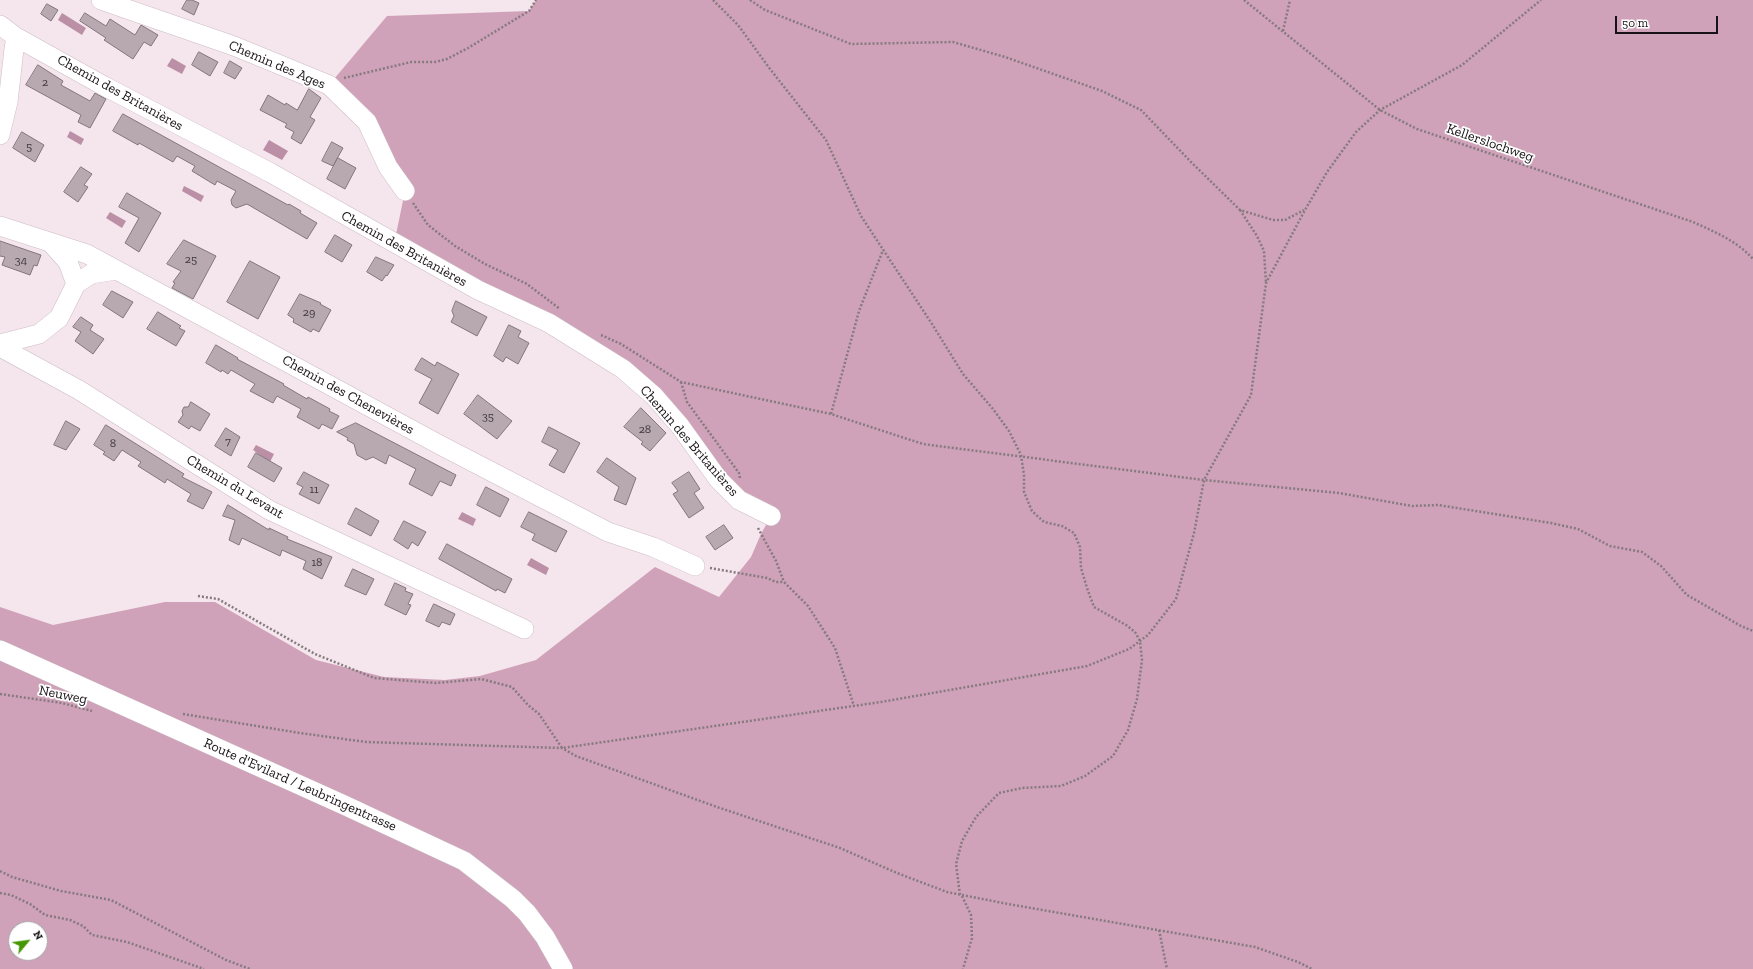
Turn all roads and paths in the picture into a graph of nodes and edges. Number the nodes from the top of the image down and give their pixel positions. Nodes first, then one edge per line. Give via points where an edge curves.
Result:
1 (101, 0) edge
2 (536, 0) edge
3 (713, 0) edge
4 (750, 0) edge
5 (1244, 0) edge
6 (1290, 0) edge
7 (1541, 0) edge
8 (0, 25) edge
9 (1283, 31) junction
10 (16, 37) junction
11 (346, 78) dead end
12 (1380, 110) junction
13 (0, 135) edge
14 (405, 191) joint
15 (1240, 210) junction
16 (1305, 210) junction
17 (0, 226) edge
18 (52, 242) junction
19 (883, 250) junction
20 (1753, 259) edge
21 (116, 270) junction
22 (1266, 283) junction
23 (76, 284) junction
24 (561, 310) dead end
25 (597, 333) dead end
26 (0, 345) edge
27 (681, 382) junction
28 (831, 414) junction
29 (1021, 455) junction
30 (1204, 480) junction
31 (739, 500) junction
32 (766, 514) joint
33 (695, 566) joint
34 (784, 582) junction
35 (198, 596) dead end
36 (524, 629) dead end
37 (1753, 631) edge
38 (1140, 641) junction
39 (0, 650) edge
40 (0, 694) edge
41 (854, 706) junction
42 (94, 711) dead end
43 (176, 712) dead end
44 (562, 748) junction
45 (0, 871) edge
46 (0, 893) edge
47 (961, 895) junction
48 (1159, 930) junction
49 (204, 969) edge
50 (250, 969) edge
51 (563, 969) edge
52 (963, 969) edge
53 (1167, 969) edge
54 (1312, 969) edge

1 - 14 street, Chemin des Ages via 234,46 329,84 367,122 388,168
2 - 11 path via 529,11 447,60 411,62
3 - 19 path via 738,25 826,140 861,216
4 - 15 path via 765,10 851,44 953,42 1102,91 1142,110
5 - 9 path, Kellerslochweg
6 - 9 path
7 - 12 path via 1462,65
8 - 10 street, Chemin des Britanières
9 - 12 path, Kellerslochweg
10 - 13 street via 8,102
10 - 31 street, Chemin des Britanières via 270,173 478,290 549,323 623,369 654,396 680,426 718,479
12 - 16 path via 1356,132 1327,172
12 - 20 path, Kellerslochweg via 1417,129 1693,222 1721,234
14 - 24 path via 428,225 485,264 527,284
15 - 16 path via 1273,220 1285,220
15 - 22 path via 1264,250
16 - 22 path
17 - 18 street, Chemin des Chenevières
18 - 21 street, Chemin des Chenevières via 88,254
18 - 23 street via 68,262
19 - 28 path via 859,310
19 - 29 path via 963,374 1009,431
21 - 23 street via 91,274
21 - 33 street, Chemin des Chenevières via 601,529 653,547
22 - 30 path via 1251,395
23 - 26 street via 59,318 39,334
25 - 27 path via 621,344
26 - 36 street, Chemin du Levant via 80,390 269,510
27 - 28 path
27 - 31 path via 687,402 739,473 745,494
28 - 29 path via 923,444
29 - 30 path
29 - 38 path via 1024,492 1032,511 1044,522 1062,526 1074,533 1080,547 1081,568 1094,607 1126,625 1135,632
30 - 37 path via 1339,493 1412,506 1438,505 1551,522 1578,529 1610,546 1642,552 1661,566 1687,595
30 - 38 path via 1194,534 1176,599 1148,635
31 - 32 street, Chemin des Britanières
32 - 34 path via 758,526
33 - 34 path
34 - 41 path via 808,606 835,648
35 - 44 path via 218,599 315,654 374,678 436,683 481,679 512,687 539,714
38 - 41 path via 1129,650 1087,666 1019,680
38 - 47 path via 1142,660 1136,699 1128,730 1113,756 1085,776 1061,786 1022,788 998,793 976,817 962,841 956,864
39 - 51 street, Route d'Evilard / Leubringentrasse via 464,861 527,913 545,937
40 - 42 path, Neuweg via 62,703
41 - 44 path
43 - 44 path via 366,742
44 - 47 path via 576,756 840,848 896,873
45 - 50 path via 12,877 62,891 111,900 226,960
46 - 49 path via 30,904 45,915 70,920 83,926 92,935 127,942
47 - 48 path
47 - 52 path via 971,915 972,938
48 - 53 path
48 - 54 path via 1255,947

